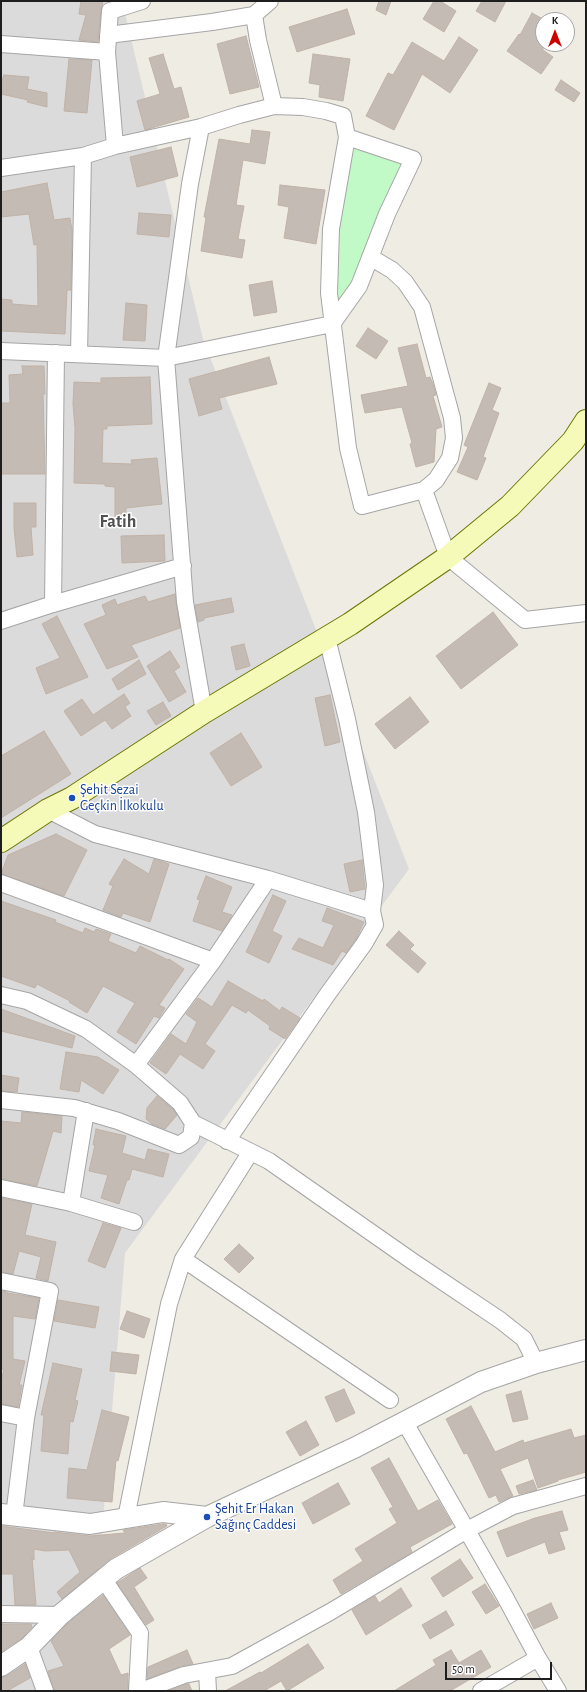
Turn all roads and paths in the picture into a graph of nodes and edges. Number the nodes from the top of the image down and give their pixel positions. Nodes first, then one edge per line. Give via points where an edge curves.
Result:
1 (142, 1) edge
2 (270, 1) edge
3 (254, 15) junction
4 (108, 35) junction
5 (1, 44) edge
6 (107, 52) junction
7 (274, 106) junction
8 (201, 127) junction
9 (347, 137) junction
10 (115, 146) junction
11 (83, 156) junction
12 (1, 168) edge
13 (370, 257) junction
14 (332, 324) junction
15 (1, 351) edge
16 (56, 353) junction
17 (79, 354) junction
18 (166, 358) junction
19 (586, 421) edge
20 (424, 490) junction
21 (448, 557) junction
22 (183, 566) junction
23 (53, 604) junction
24 (586, 613) edge
25 (1, 622) edge
26 (327, 638) junction
27 (204, 712) junction
28 (48, 810) junction
29 (2, 838) edge
30 (268, 879) junction
31 (1, 883) edge
32 (372, 911) junction
33 (213, 961) junction
34 (1, 995) edge
35 (136, 1065) junction
36 (1, 1100) edge
37 (86, 1111) junction
38 (193, 1123) junction
39 (227, 1141) junction
40 (250, 1153) junction
41 (1, 1188) edge
42 (71, 1203) junction
43 (134, 1222) dead end
44 (183, 1259) junction
45 (1, 1281) edge
46 (586, 1350) edge
47 (536, 1363) junction
48 (390, 1400) dead end
49 (1, 1413) edge
50 (26, 1418) junction
51 (404, 1421) junction
52 (586, 1486) edge
53 (8, 1515) edge
54 (207, 1517) junction
55 (126, 1518) junction
56 (467, 1530) junction
57 (104, 1580) junction
58 (1, 1614) edge
59 (60, 1615) junction
60 (29, 1647) junction
61 (538, 1658) junction
62 (1, 1666) edge
63 (207, 1671) junction
64 (45, 1691) edge
65 (137, 1691) edge
66 (141, 1691) edge
67 (208, 1691) edge
68 (480, 1691) edge
69 (558, 1691) edge

1 - 4 street via 110,11
2 - 3 street
3 - 4 street
3 - 7 street
4 - 6 street
5 - 6 street
6 - 10 street
7 - 8 street
7 - 9 street via 302,107 343,116
8 - 10 street
8 - 18 street via 190,184
9 - 13 street via 413,159
9 - 14 street via 331,229 329,293
10 - 11 street
11 - 12 street
11 - 17 street
13 - 14 street via 359,286
13 - 20 street via 392,270 405,282 422,307 452,418 454,438 450,458 439,476
14 - 18 street
14 - 20 street via 348,448 362,506
15 - 16 street
16 - 17 street
16 - 23 street
17 - 18 street
18 - 22 street
19 - 21 main road via 573,441 510,506
20 - 21 street
21 - 24 street via 525,620
21 - 26 main road
22 - 23 street
22 - 27 street via 185,602
23 - 25 street
26 - 27 main road
26 - 32 street via 347,718 366,812 375,885
27 - 28 main road via 72,798
28 - 29 main road
28 - 30 street via 95,834
30 - 32 street
30 - 33 street
31 - 33 street
32 - 39 street via 375,925 364,944
33 - 35 street
34 - 35 street via 27,1001 86,1029
35 - 38 street via 180,1102
36 - 37 street
37 - 38 street via 179,1145 191,1137
37 - 42 street
38 - 39 street
39 - 40 street
40 - 44 street
40 - 47 street via 269,1161 500,1320 524,1339
41 - 42 street
42 - 43 street
44 - 48 street
44 - 55 street via 169,1304
45 - 50 street via 50,1291
46 - 47 street
47 - 51 street via 482,1382
49 - 50 street
50 - 53 street
51 - 54 street via 356,1447
51 - 56 street
52 - 56 street via 513,1506
53 - 55 street via 90,1524
54 - 55 street via 163,1512
54 - 57 street via 116,1569
56 - 61 street
56 - 63 street via 330,1612 232,1666
57 - 59 street
57 - 65 street via 140,1633
58 - 59 street
59 - 60 street
60 - 62 street
60 - 64 street
61 - 68 street
61 - 69 street
63 - 66 street via 184,1675
63 - 67 street

